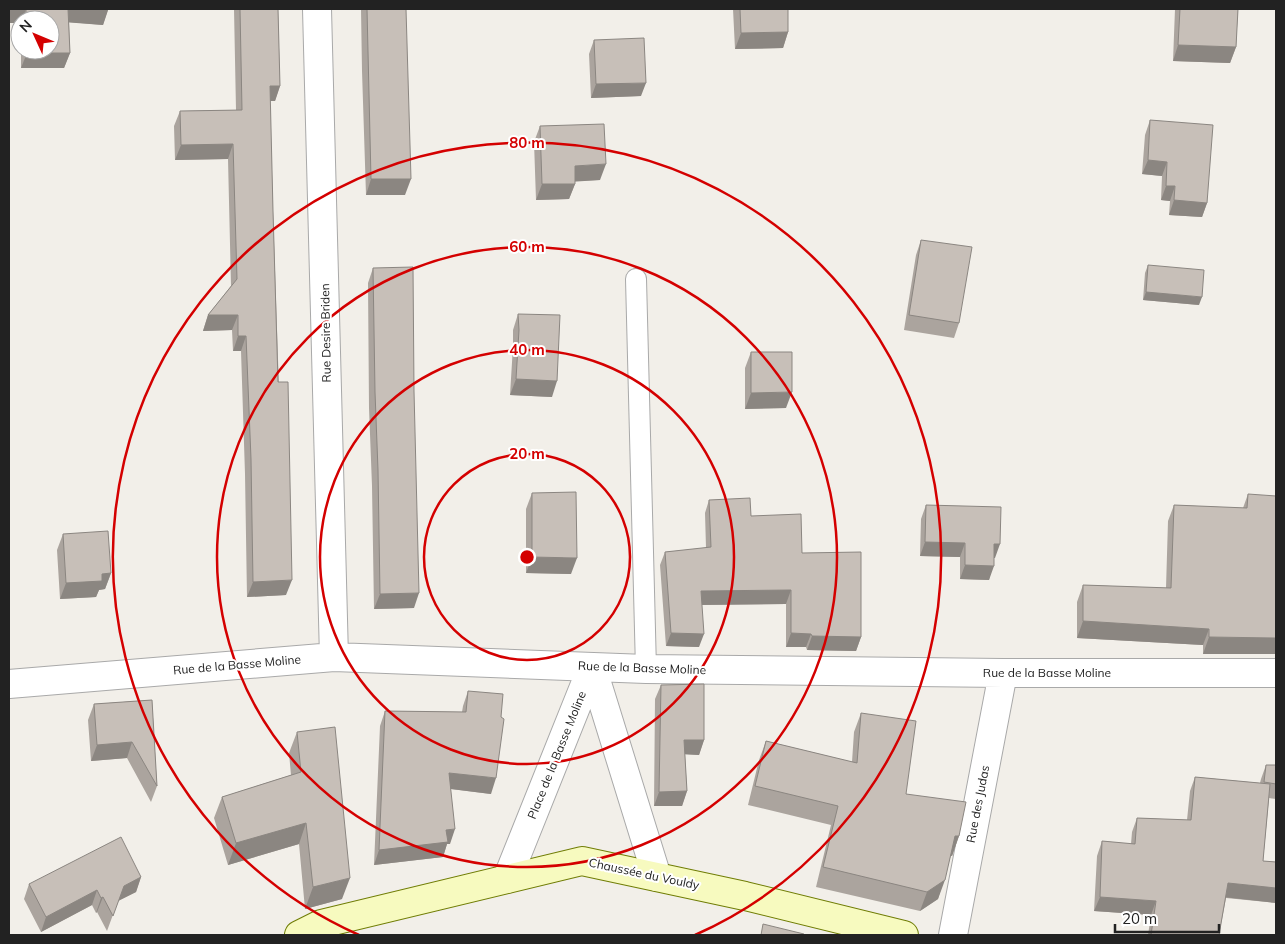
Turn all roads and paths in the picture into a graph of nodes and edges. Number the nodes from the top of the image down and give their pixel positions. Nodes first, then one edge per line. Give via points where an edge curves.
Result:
1 (317, 9) edge
2 (636, 279) dead end
3 (334, 657) junction
4 (592, 667) junction
5 (646, 669) junction
6 (1003, 673) junction
7 (1276, 673) edge
8 (9, 684) edge
9 (656, 877) junction
10 (507, 879) junction
11 (299, 935) edge
12 (904, 935) edge
13 (954, 935) edge

1 - 3 street, Rue Desire Briden
2 - 5 lane
3 - 4 street, Rue de la Basse Moline
3 - 8 street, Rue de la Basse Moline
4 - 5 street, Rue de la Basse Moline
4 - 9 street, Place de la Basse Moline
4 - 10 street, Place de la Basse Moline
5 - 6 street, Rue de la Basse Moline
6 - 7 street, Rue de la Basse Moline
6 - 13 street, Rue des Judas
9 - 10 street, Chaussée du Vouldy via 582,861
9 - 12 street, Chaussée du Vouldy
10 - 11 street, Chaussée du Vouldy via 321,924

